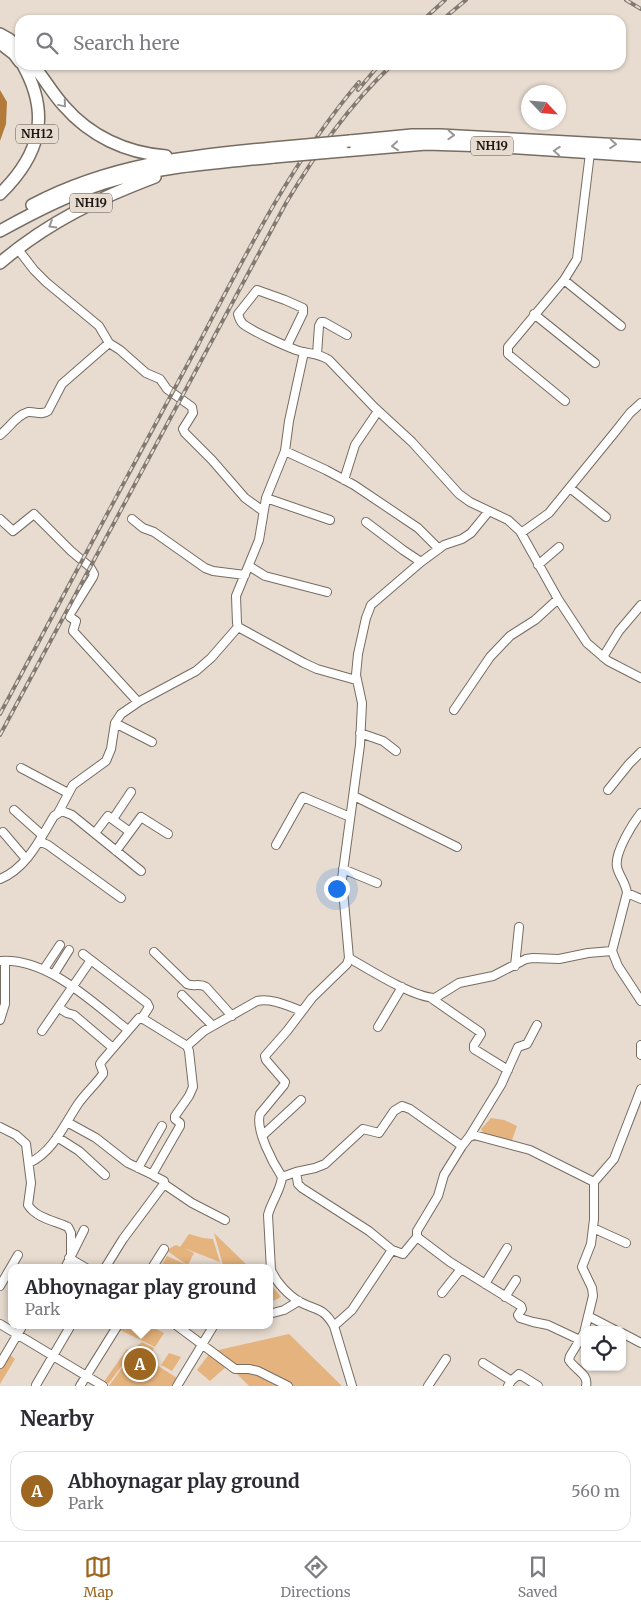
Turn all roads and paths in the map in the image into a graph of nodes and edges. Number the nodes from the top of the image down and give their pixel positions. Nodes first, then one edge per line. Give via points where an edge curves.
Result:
1 (0, 34) edge
2 (0, 43) edge
3 (15, 44) edge
4 (15, 55) edge
5 (25, 70) edge
6 (37, 70) edge
7 (347, 146) junction
8 (641, 146) edge
9 (590, 153) junction
10 (641, 156) edge
11 (192, 161) junction
12 (0, 194) edge
13 (0, 223) edge
14 (0, 231) edge
15 (17, 248) junction
16 (0, 263) edge
17 (564, 280) junction
18 (534, 314) junction
19 (620, 326) dead end
20 (347, 335) dead end
21 (109, 343) junction
22 (287, 346) junction
23 (310, 353) junction
24 (595, 362) dead end
25 (565, 402) dead end
26 (641, 403) edge
27 (378, 411) junction
28 (0, 435) edge
29 (289, 453) junction
30 (344, 480) junction
31 (570, 488) junction
32 (270, 499) junction
33 (263, 511) junction
34 (489, 511) junction
35 (606, 517) dead end
36 (132, 519) dead end
37 (0, 520) edge
38 (330, 520) dead end
39 (366, 522) dead end
40 (521, 533) junction
41 (559, 547) dead end
42 (439, 549) junction
43 (421, 562) junction
44 (538, 564) junction
45 (253, 569) junction
46 (245, 576) junction
47 (327, 592) dead end
48 (558, 599) junction
49 (641, 605) edge
50 (241, 629) junction
51 (603, 657) junction
52 (641, 678) edge
53 (356, 680) junction
54 (138, 702) junction
55 (454, 710) dead end
56 (117, 724) junction
57 (360, 733) junction
58 (152, 742) dead end
59 (396, 751) dead end
60 (641, 752) edge
61 (21, 768) dead end
62 (608, 790) dead end
63 (131, 792) dead end
64 (68, 793) junction
65 (354, 796) junction
66 (14, 810) dead end
67 (62, 812) junction
68 (641, 813) edge
69 (350, 818) junction
70 (113, 819) junction
71 (3, 832) dead end
72 (130, 832) junction
73 (95, 833) junction
74 (168, 834) dead end
75 (43, 841) junction
76 (276, 845) dead end
77 (457, 847) dead end
78 (116, 851) junction
79 (26, 859) junction
80 (343, 869) junction
81 (141, 871) dead end
82 (0, 879) edge
83 (377, 884) dead end
84 (627, 893) junction
85 (121, 898) dead end
86 (641, 899) edge
87 (519, 927) dead end
88 (60, 946) dead end
89 (69, 950) dead end
90 (612, 951) junction
91 (154, 952) dead end
92 (83, 954) dead end
93 (350, 958) junction
94 (91, 960) junction
95 (3, 961) edge
96 (515, 966) junction
97 (44, 969) junction
98 (54, 974) junction
99 (402, 987) junction
100 (73, 988) junction
101 (182, 996) dead end
102 (430, 997) junction
103 (641, 1001) edge
104 (59, 1008) junction
105 (302, 1011) junction
106 (232, 1016) junction
107 (142, 1018) junction
108 (0, 1020) edge
109 (537, 1025) dead end
110 (213, 1026) junction
111 (378, 1027) dead end
112 (128, 1030) junction
113 (42, 1031) dead end
114 (186, 1046) junction
115 (113, 1048) junction
116 (508, 1070) junction
117 (641, 1089) edge
118 (301, 1100) dead end
119 (68, 1121) junction
120 (162, 1126) dead end
121 (0, 1127) edge
122 (262, 1136) junction
123 (57, 1137) junction
124 (469, 1137) junction
125 (462, 1146) junction
126 (29, 1163) junction
127 (138, 1168) junction
128 (296, 1172) junction
129 (105, 1175) dead end
130 (153, 1175) junction
131 (282, 1177) junction
132 (594, 1182) junction
133 (164, 1184) junction
134 (225, 1220) dead end
135 (593, 1228) junction
136 (84, 1230) dead end
137 (417, 1237) junction
138 (626, 1243) dead end
139 (507, 1248) dead end
140 (164, 1249) dead end
141 (392, 1250) junction
142 (18, 1255) dead end
143 (70, 1256) junction
144 (13, 1264) edge
145 (67, 1264) edge
146 (81, 1264) edge
147 (108, 1264) edge
148 (155, 1264) edge
149 (270, 1264) edge
150 (461, 1269) junction
151 (8, 1272) edge
152 (273, 1273) edge
153 (516, 1280) dead end
154 (485, 1284) junction
155 (0, 1286) edge
156 (442, 1293) dead end
157 (506, 1297) junction
158 (299, 1301) junction
159 (273, 1313) edge
160 (588, 1316) junction
161 (334, 1326) junction
162 (607, 1326) edge
163 (9, 1329) edge
164 (21, 1329) edge
165 (69, 1329) edge
166 (115, 1329) edge
167 (182, 1329) edge
168 (212, 1329) edge
169 (18, 1334) junction
170 (626, 1335) edge
171 (580, 1340) junction
172 (641, 1342) edge
173 (203, 1344) junction
174 (53, 1355) junction
175 (446, 1359) dead end
176 (483, 1363) dead end
177 (0, 1364) edge
178 (86, 1376) junction
179 (510, 1383) edge
180 (36, 1385) dead end
181 (80, 1386) edge
182 (103, 1386) edge
183 (177, 1386) edge
184 (288, 1386) edge
185 (352, 1386) edge
186 (428, 1386) edge
187 (538, 1386) edge
188 (586, 1386) edge

1 - 3 highway
2 - 4 highway
5 - 12 highway, NH12 via 39,106 38,132 27,161
6 -> 11 highway, NH19 via 63,105 102,137 142,153
7 -> 8 highway, NH19 via 412,135
9 -> 7 highway, NH19 via 426,144
7 - 11 highway, NH19, bridge
9 - 10 highway, NH19
9 - 17 street via 577,258
11 - 13 highway, NH19 via 137,166 99,177 60,191
11 - 14 highway, NH19 via 83,190
11 -> 15 highway, NH19 via 103,197
15 - 16 highway, NH19
15 - 21 street via 46,282 99,326
17 - 18 street
17 - 19 street
18 - 24 street
18 - 25 street via 508,347 508,354
20 - 23 street via 321,322
21 - 28 street via 62,384 48,411 27,412
21 - 33 street via 146,374 160,379 192,407 193,413 183,429 185,433 245,498
22 - 22 street via 247,326 239,318 238,314 257,290 302,308 303,313
22 - 23 street
23 - 27 street via 329,360
23 - 29 street via 289,421
26 - 31 street
27 - 30 street via 355,444
27 - 34 street via 412,442 458,494
29 - 30 street
29 - 32 street
30 - 42 street via 412,523
31 - 35 street
31 - 40 street via 549,513
32 - 33 street
32 - 38 street
33 - 45 street
34 - 40 street via 508,520
34 - 42 street via 471,533
36 - 46 street via 206,568
37 - 54 street via 13,531 34,514 90,567 94,574 70,614 76,621 73,631
39 - 43 street
40 - 44 street
41 - 44 street
42 - 43 street
43 - 53 street via 368,611
44 - 48 street
45 - 46 street
45 - 47 street
46 - 50 street via 236,596 236,614
48 - 51 street via 587,643
48 - 55 street via 535,620 510,636 494,653
49 - 51 street
50 - 53 street via 304,663
50 - 54 street via 196,671
51 - 52 street
53 - 57 street via 361,698
54 - 56 street via 121,714
56 - 58 street
56 - 64 street via 106,761 77,781
57 - 59 street via 378,739
57 - 65 street
60 - 62 street
61 - 64 street
63 - 70 street
64 - 67 street
65 - 69 street
65 - 77 street
66 - 75 street
67 - 73 street
67 - 75 street
68 - 84 street via 616,861
69 - 76 street via 303,797
69 - 80 street
70 - 72 street
70 - 73 street via 108,816
71 - 79 street
72 - 74 street via 141,817
72 - 78 street
73 - 78 street
75 - 79 street
75 - 85 street
78 - 81 street
79 - 82 street via 15,871
80 - 83 street
80 - 93 street
84 - 86 street
84 - 90 street
87 - 96 street
88 - 97 street
89 - 98 street
90 - 96 street via 559,959 533,958
90 - 103 street
91 - 106 street via 187,984 206,987
92 - 94 street
93 - 99 street
93 - 105 street
94 - 100 street
94 - 107 street via 147,1003 149,1007
95 - 97 street
95 - 108 street via 5,1004
96 - 102 street via 493,976 459,983 439,996
97 - 98 street
98 - 100 street
99 - 102 street
99 - 111 street
100 - 104 street
100 - 112 street
101 - 110 street
102 - 116 street via 480,1032 474,1048
104 - 113 street
104 - 115 street via 74,1015
105 - 106 street via 261,1000
105 - 122 street via 265,1056 285,1082 260,1114 258,1124
106 - 110 street
107 - 112 street
107 - 114 street
109 - 116 street via 527,1044 519,1045
110 - 114 street
112 - 115 street
114 - 130 street via 191,1056 192,1087 175,1116 180,1126
115 - 119 street via 100,1064 103,1074
116 - 124 street
117 - 132 street via 614,1159
118 - 122 street
119 - 123 street
119 - 127 street
120 - 127 street
121 - 126 street via 26,1144
122 - 131 street
123 - 126 street via 42,1156
123 - 129 street via 79,1151
124 - 125 street
124 - 132 street via 474,1135 530,1150
125 - 128 street via 400,1106 379,1133 363,1129 325,1164
125 - 137 street via 444,1175 438,1196 417,1231
126 - 143 street via 29,1208 68,1227 71,1233
127 - 130 street
128 - 131 street
128 - 141 street via 302,1188 369,1231
130 - 133 street
131 - 149 street via 268,1215
132 - 135 street
133 - 134 street
133 - 147 street
135 - 138 street
135 - 160 street via 582,1267 593,1292
136 - 143 street
137 - 141 street via 403,1254
137 - 150 street
139 - 154 street
140 - 148 street
141 - 161 street via 352,1310
142 - 144 street
143 - 145 street
143 - 146 street
150 - 154 street
150 - 156 street
151 - 155 street
152 - 158 street via 286,1291
153 - 157 street
154 - 157 street
157 - 171 street via 522,1308 518,1315 520,1318 548,1325
158 - 159 street
158 - 161 street via 326,1314
160 - 162 street
160 - 171 street
161 - 185 street
163 - 169 street
164 - 169 street
165 - 174 street
166 - 178 street
167 - 173 street
168 - 173 street
169 - 174 street
169 - 177 street
170 - 172 street
171 - 188 street via 569,1360 585,1376
173 - 183 street
173 - 184 street via 235,1369 258,1371
174 - 178 street
174 - 180 street
175 - 186 street
176 - 179 street
178 - 181 street
178 - 182 street
179 - 187 street via 518,1374

